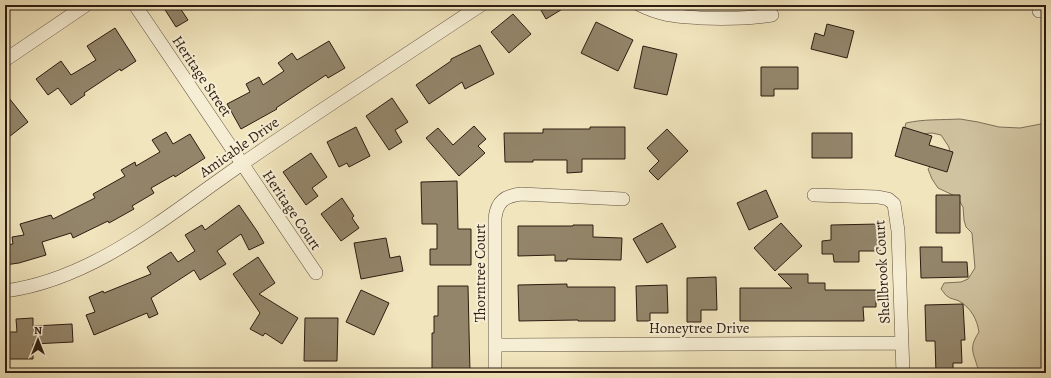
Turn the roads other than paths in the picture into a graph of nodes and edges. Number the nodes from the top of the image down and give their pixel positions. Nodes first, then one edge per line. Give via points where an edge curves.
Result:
1 (86, 5) edge
2 (135, 5) edge
3 (481, 5) edge
4 (640, 5) edge
5 (772, 15) dead end
6 (5, 60) edge
7 (242, 164) junction
8 (814, 196) dead end
9 (623, 199) dead end
10 (316, 273) dead end
11 (5, 291) edge
12 (902, 343) junction
13 (496, 345) junction
14 (495, 373) edge
15 (903, 373) edge

1 - 6 street
2 - 7 street, Heritage Street
3 - 7 street, Amicable Drive
4 - 5 street via 671,16 727,19
7 - 10 street, Heritage Court
7 - 11 street, Amicable Drive via 100,260 50,281
8 - 12 street, Shellbrook Court via 878,197 888,199 894,204 898,232
9 - 13 street, Thorntree Court via 521,194 509,196 500,202 495,218
12 - 13 street, Honeytree Drive
12 - 15 street, Shellbrook Court
13 - 14 street, Thorntree Court

